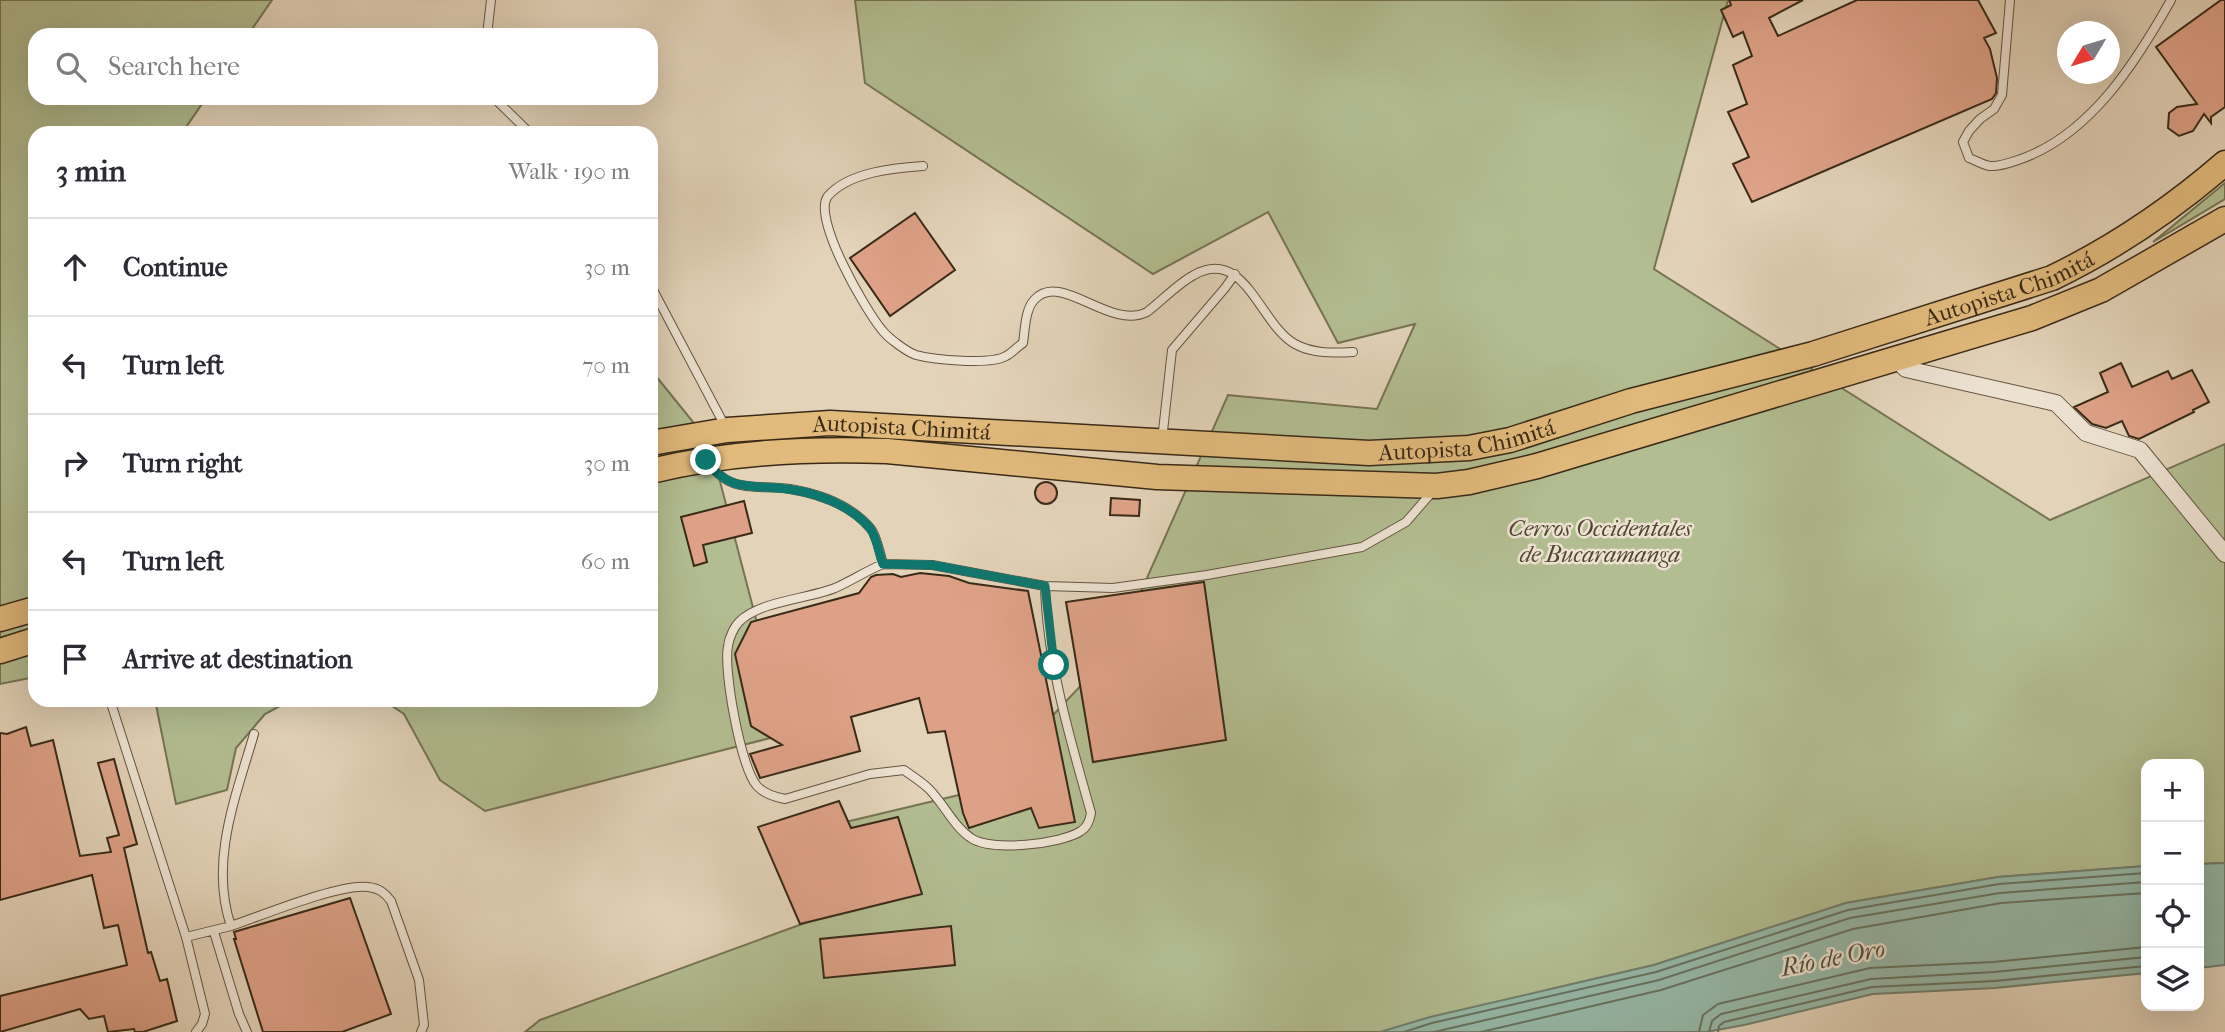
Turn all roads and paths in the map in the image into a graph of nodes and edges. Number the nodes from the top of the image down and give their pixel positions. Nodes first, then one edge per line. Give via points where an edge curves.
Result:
1 (491, 0) edge
2 (2010, 0) edge
3 (2171, 0) edge
4 (488, 28) edge
5 (501, 105) edge
6 (523, 126) edge
7 (2225, 163) edge
8 (923, 166) dead end
9 (2225, 219) edge
10 (1235, 274) junction
11 (658, 299) edge
12 (1353, 352) dead end
13 (1897, 360) junction
14 (727, 430) junction
15 (1162, 441) junction
16 (658, 442) edge
17 (706, 460) junction
18 (658, 470) edge
19 (1437, 486) junction
20 (2225, 554) edge
21 (883, 564) junction
22 (1045, 586) junction
23 (28, 611) edge
24 (0, 619) edge
25 (28, 642) edge
26 (0, 651) edge
27 (112, 707) edge
28 (254, 734) dead end
29 (231, 926) junction
30 (214, 932) junction
31 (186, 937) junction
32 (195, 1032) edge
33 (247, 1032) edge
34 (421, 1032) edge

1 - 4 lane
2 - 3 lane via 2003,95 1963,142 1969,158 1990,166 2030,156 2067,135 2093,112
5 - 6 lane
7 - 15 highway, Autopista Chimitá via 2145,223 2052,278 1851,343 1631,401 1510,440 1469,448 1369,453
8 - 10 lane via 872,172 827,196 824,206 824,218 848,275 883,332 915,355 971,362 1004,358 1023,343 1033,301 1045,292 1057,290 1107,313 1139,316 1194,274 1223,269
9 - 13 highway, Autopista Chimitá via 2101,290 2032,318
10 - 12 lane via 1275,329 1296,345 1326,354
10 - 15 lane via 1172,350
11 - 14 lane
13 - 19 highway, Autopista Chimitá via 1537,466
13 - 20 street via 1906,369 2056,403 2086,433 2140,450
14 - 15 highway, Autopista Chimitá via 830,423
14 - 16 highway, Autopista Chimitá
17 - 18 highway, Autopista Chimitá
17 - 19 highway, Autopista Chimitá via 789,451 887,451 1157,477
17 - 21 lane via 722,479 744,487 789,489 842,504 872,530
19 - 22 lane via 1406,522 1362,547 1112,588
21 - 22 lane via 932,565
21 - 22 lane via 833,589 761,608 740,620 728,645 727,662 747,770 757,787 785,799 870,774 904,770 928,788 971,838 983,843 1053,841 1082,831 1089,822 1091,813 1054,665
23 - 24 highway
25 - 26 highway
27 - 31 lane
28 - 29 lane via 221,863 224,906
29 - 30 lane
29 - 34 lane via 359,886 383,891 391,901 419,979
30 - 31 lane
30 - 33 lane
31 - 32 lane via 205,1014

